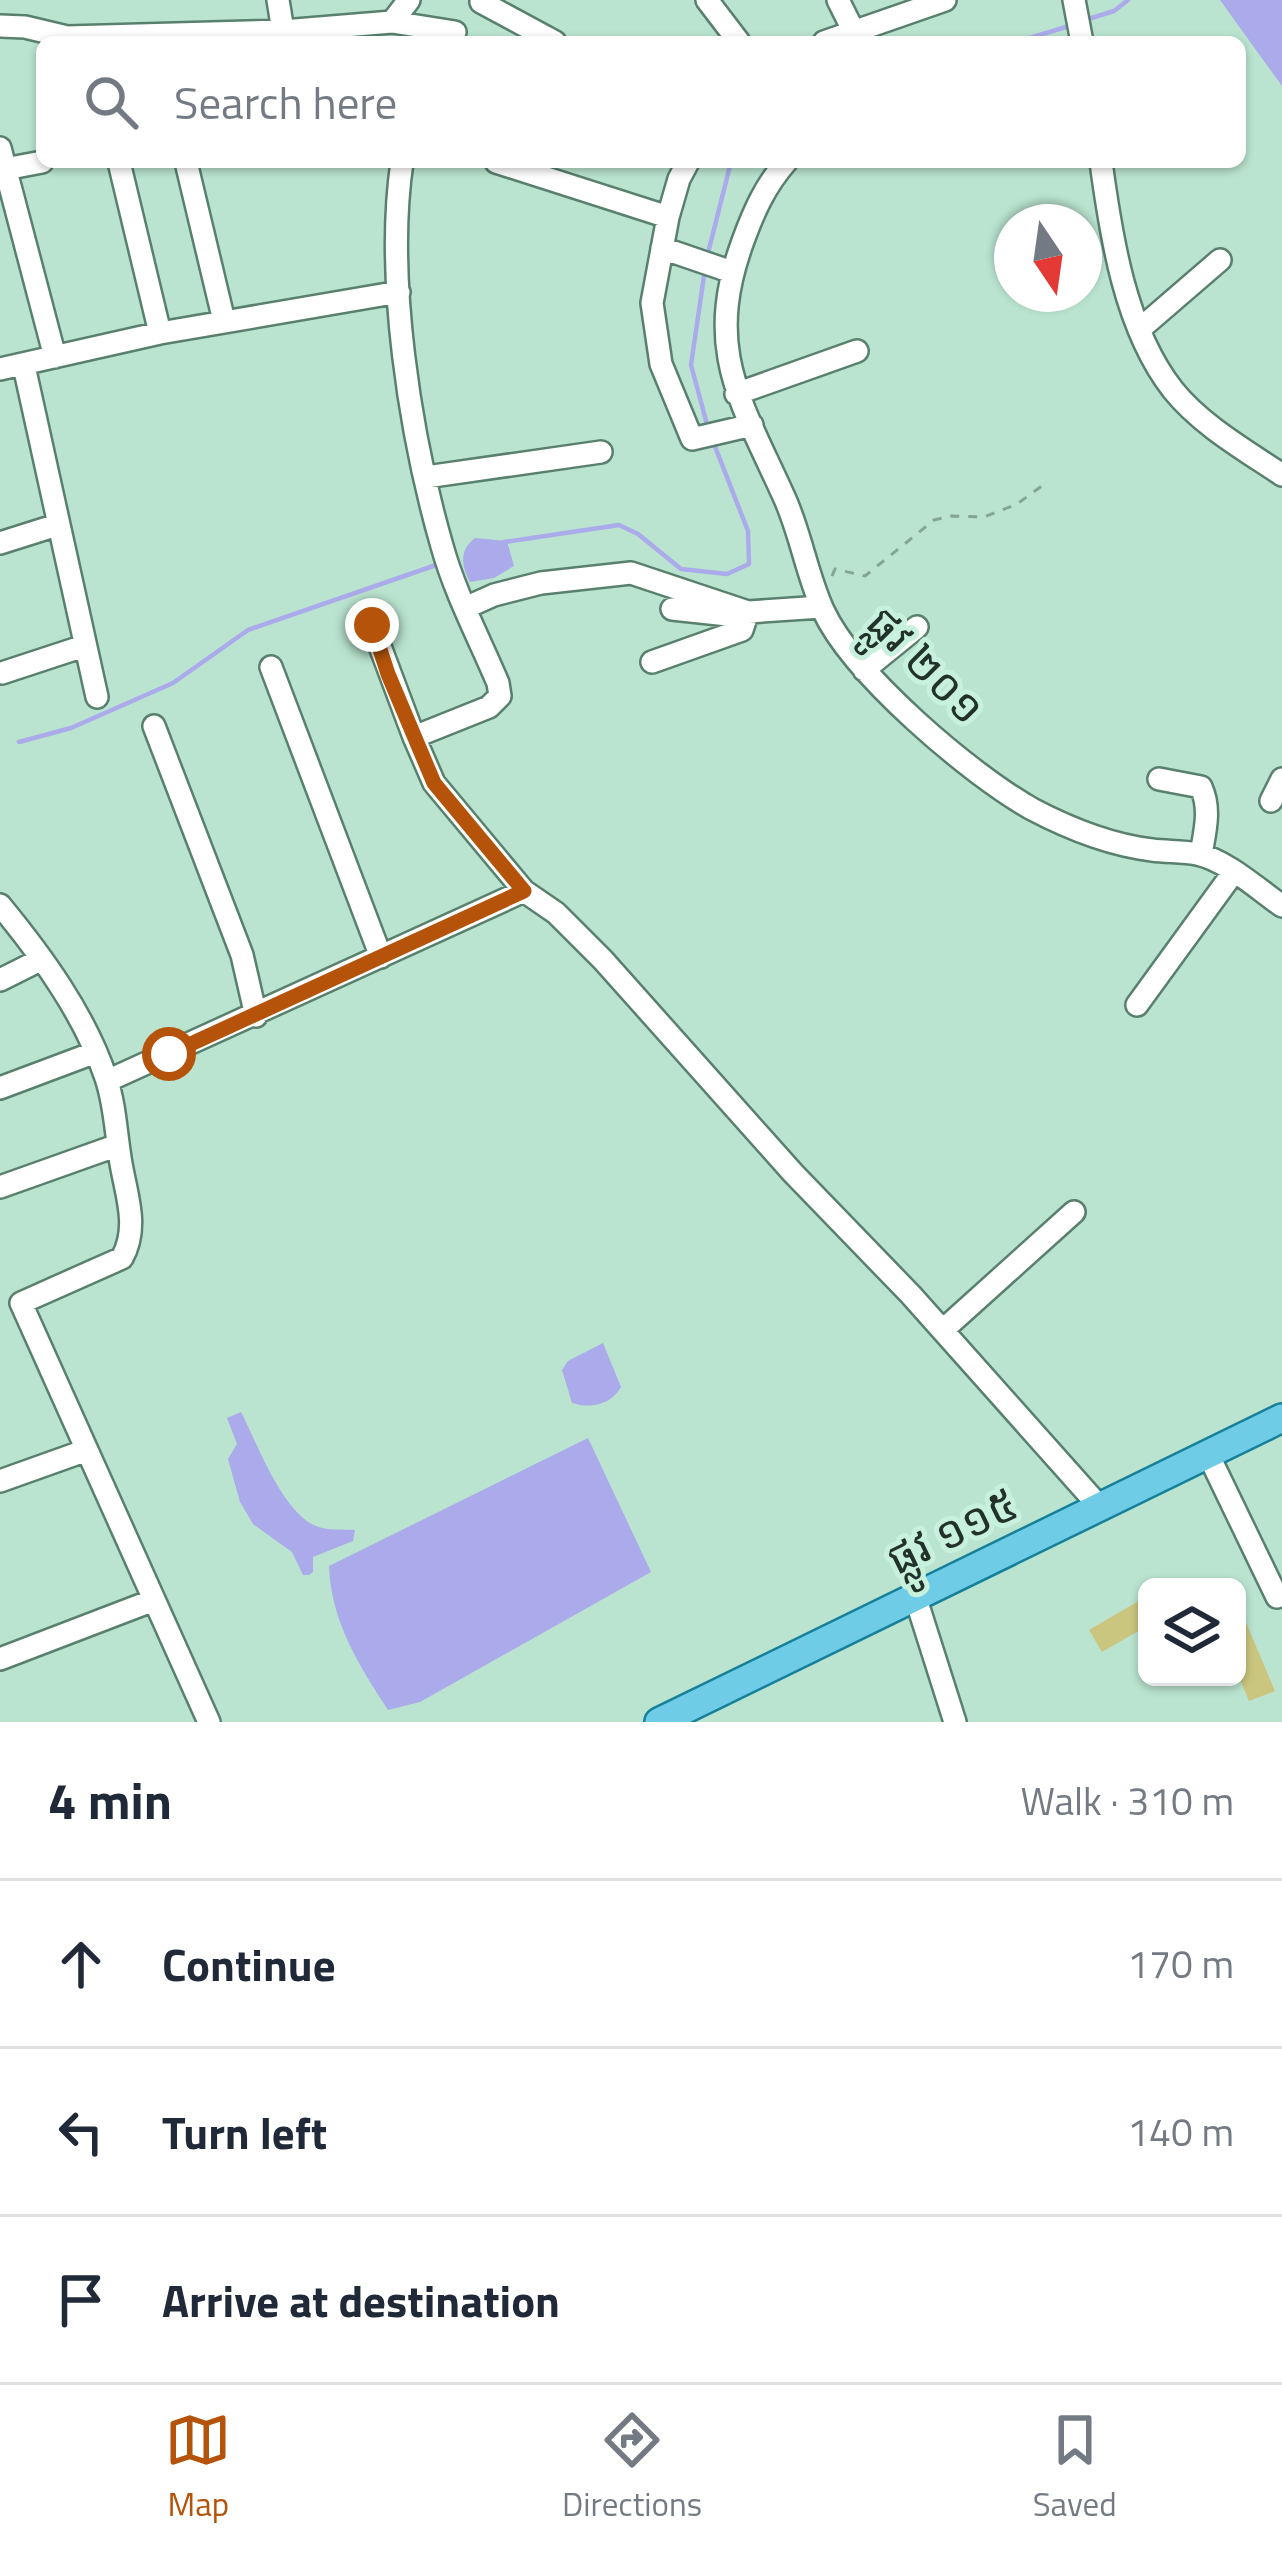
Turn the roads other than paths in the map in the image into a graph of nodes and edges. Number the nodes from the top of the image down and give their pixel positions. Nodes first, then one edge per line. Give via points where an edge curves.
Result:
1 (278, 0) edge
2 (707, 0) edge
3 (838, 0) edge
4 (945, 0) edge
5 (482, 1) edge
6 (1074, 3) edge
7 (400, 7) edge
8 (0, 26) edge
9 (853, 30) junction
10 (283, 31) junction
11 (361, 32) edge
12 (63, 36) edge
13 (103, 36) edge
14 (451, 36) edge
15 (454, 36) edge
16 (544, 36) edge
17 (735, 36) edge
18 (838, 36) edge
19 (1081, 36) edge
20 (3, 159) edge
21 (36, 162) edge
22 (120, 168) edge
23 (187, 168) edge
24 (401, 168) edge
25 (515, 168) edge
26 (685, 168) edge
27 (782, 168) edge
28 (1101, 168) edge
29 (668, 217) junction
30 (662, 248) junction
31 (1220, 260) dead end
32 (732, 272) junction
33 (399, 292) junction
34 (224, 321) junction
35 (1140, 329) junction
36 (160, 333) junction
37 (857, 351) dead end
38 (55, 357) junction
39 (24, 365) junction
40 (0, 369) edge
41 (736, 394) junction
42 (752, 425) junction
43 (602, 452) dead end
44 (1282, 476) edge
45 (426, 477) junction
46 (57, 525) junction
47 (0, 543) edge
48 (820, 601) junction
49 (465, 608) junction
50 (672, 609) dead end
51 (747, 615) junction
52 (372, 625) dead end
53 (917, 627) dead end
54 (85, 646) junction
55 (652, 662) dead end
56 (271, 667) dead end
57 (864, 670) junction
58 (2, 673) edge
59 (97, 698) dead end
60 (154, 726) dead end
61 (414, 737) junction
62 (1282, 778) edge
63 (1159, 779) dead end
64 (1271, 801) dead end
65 (1201, 854) junction
66 (1233, 873) junction
67 (524, 891) junction
68 (0, 905) edge
69 (1282, 906) edge
70 (381, 957) junction
71 (42, 959) junction
72 (0, 980) edge
73 (1136, 1005) dead end
74 (256, 1016) junction
75 (96, 1052) junction
76 (107, 1081) junction
77 (0, 1088) edge
78 (118, 1145) junction
79 (0, 1187) edge
80 (1074, 1212) dead end
81 (11, 1306) edge
82 (943, 1330) junction
83 (1282, 1418) edge
84 (87, 1450) junction
85 (1207, 1452) junction
86 (0, 1481) edge
87 (1099, 1505) junction
88 (915, 1596) junction
89 (1277, 1597) dead end
90 (154, 1600) junction
91 (0, 1659) edge
92 (208, 1722) edge
93 (659, 1722) edge
94 (956, 1722) edge

1 - 10 street
2 - 17 street
3 - 9 street
4 - 9 street
5 - 15 street
5 - 16 street
6 - 19 street
7 - 11 street
7 - 14 street
8 - 12 street
9 - 18 street
10 - 11 street
10 - 13 street
20 - 21 street
20 - 38 street
22 - 36 street
23 - 34 street
24 - 33 street
25 - 29 street
26 - 29 street
27 - 32 street, ផ្លូវ ២០១ via 758,201
28 - 35 street
29 - 30 street
30 - 32 street
30 - 42 street via 653,331 692,439
31 - 35 street
32 - 41 street, ផ្លូវ ២០១ via 725,351
33 - 34 street
33 - 45 street
34 - 36 street
35 - 44 street via 1175,392
36 - 38 street
37 - 41 street
38 - 39 street
39 - 40 street
39 - 46 street
41 - 42 street, ផ្លូវ ២០១
42 - 48 street, ផ្លូវ ២០១
43 - 45 street
45 - 49 street
46 - 47 street
46 - 54 street
48 - 51 street
48 - 57 street, ផ្លូវ ២០១
49 - 51 street via 541,584 631,573
49 - 61 street via 500,696
50 - 51 street
51 - 55 street via 742,630
52 - 61 street
53 - 57 street
54 - 58 street
54 - 59 street
56 - 70 street
57 - 65 street, ផ្លូវ ២០១ via 1028,807 1072,829
60 - 74 street via 242,955
61 - 67 street via 434,783
62 - 64 street
63 - 65 street via 1201,787
65 - 66 street, ផ្លូវ ២០១
66 - 69 street, ផ្លូវ ២០១
66 - 73 street
67 - 70 street
67 - 82 street via 603,960
68 - 71 street
70 - 74 street
71 - 72 street
71 - 75 street
74 - 76 street
75 - 76 street
75 - 77 street
76 - 78 street
78 - 79 street
78 - 81 street via 132,1222 122,1258
80 - 82 street
81 - 84 street
82 - 87 street
83 - 85 main road, ផ្លូវ ១១៥
84 - 86 street
84 - 90 street
85 - 87 main road, ផ្លូវ ១១៥
85 - 89 street
87 - 88 main road, ផ្លូវ ១១៥
88 - 93 main road, ផ្លូវ ១១៥
88 - 94 street
90 - 91 street
90 - 92 street

